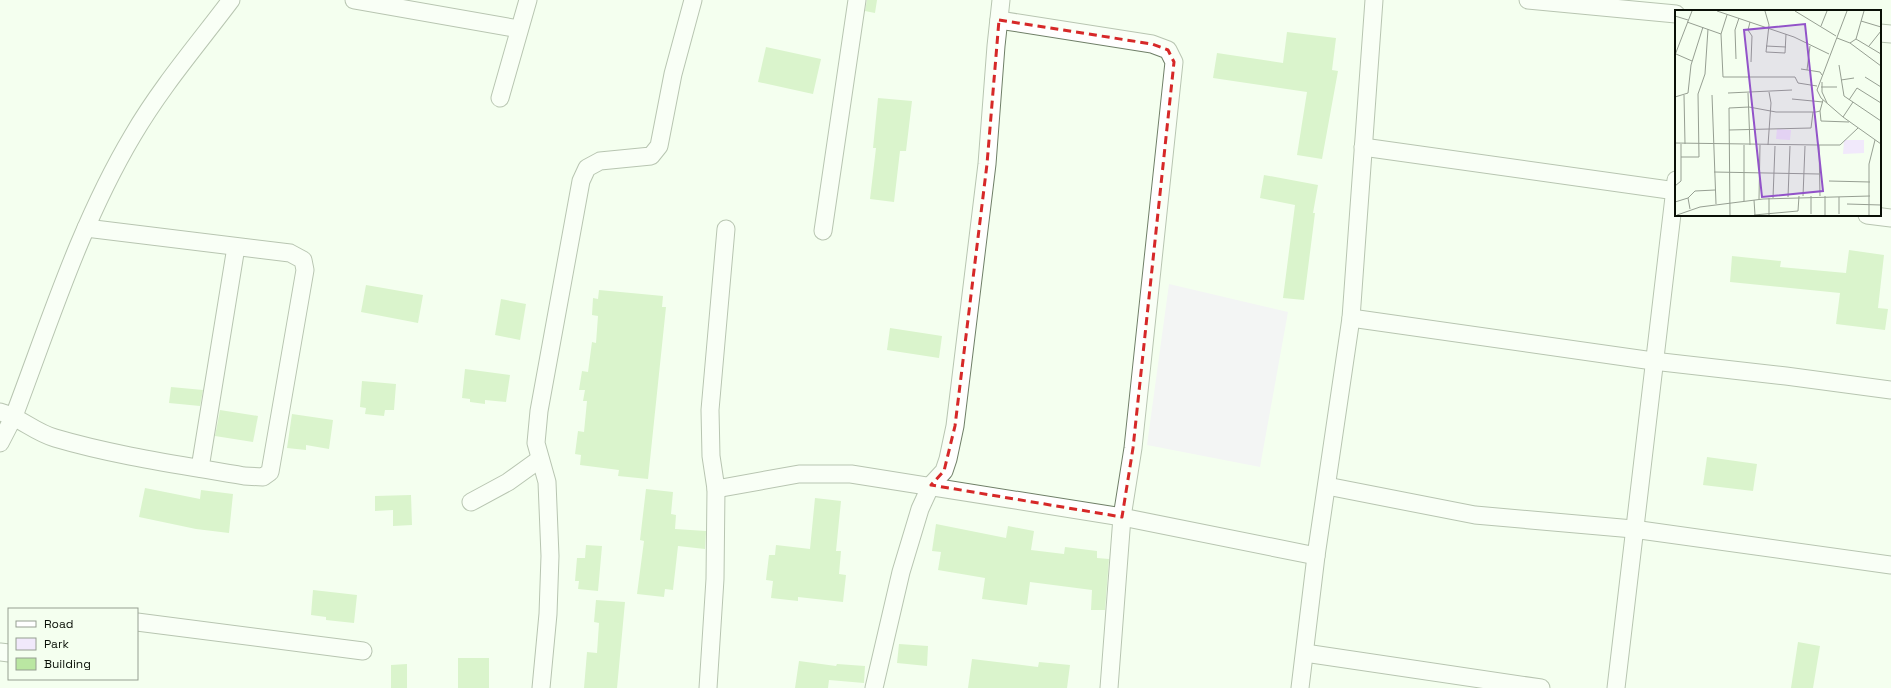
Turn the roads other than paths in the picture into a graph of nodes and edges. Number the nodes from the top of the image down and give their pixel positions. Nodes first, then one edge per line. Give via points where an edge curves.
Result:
1 (231, 0) edge
2 (354, 0) edge
3 (528, 0) edge
4 (693, 0) edge
5 (857, 0) edge
6 (1001, 0) edge
7 (1374, 0) edge
8 (1528, 0) edge
9 (1675, 14) edge
10 (999, 20) junction
11 (519, 29) junction
12 (1881, 33) edge
13 (1891, 34) edge
14 (500, 98) dead end
15 (1363, 147) junction
16 (1675, 187) edge
17 (1875, 216) edge
18 (1891, 218) edge
19 (86, 228) junction
20 (726, 229) dead end
21 (823, 231) dead end
22 (236, 247) junction
23 (1351, 318) junction
24 (1654, 361) junction
25 (1891, 390) edge
26 (7, 414) edge
27 (0, 443) edge
28 (540, 459) junction
29 (200, 468) junction
30 (931, 486) junction
31 (1327, 486) junction
32 (716, 489) junction
33 (471, 502) dead end
34 (1122, 517) junction
35 (1633, 529) junction
36 (1316, 556) junction
37 (1891, 565) edge
38 (138, 622) edge
39 (364, 651) dead end
40 (1305, 654) junction
41 (541, 688) edge
42 (708, 688) edge
43 (874, 688) edge
44 (1109, 688) edge
45 (1300, 688) edge
46 (1541, 688) edge
47 (1616, 688) edge

1 - 19 street via 162,90 133,135
2 - 11 street
3 - 11 street
4 - 28 street via 673,74 659,146 651,156 600,161 587,168 581,181 538,411 536,443
5 - 21 street
6 - 10 street
7 - 15 street
8 - 9 street
10 - 30 street via 987,164 955,426 944,470
10 - 34 street via 1152,44 1168,50 1174,62 1133,448
11 - 14 street
12 - 13 street
15 - 16 street
15 - 23 street
16 - 24 street
17 - 18 street
19 - 22 street
19 - 26 street
20 - 32 street via 710,410 711,456
22 - 29 street
22 - 29 street via 290,253 303,260 305,270 270,472 267,476 259,477
23 - 24 street
23 - 31 street
24 - 25 street
24 - 35 street
26 - 27 street
26 - 29 street via 33,430 53,438 104,451
28 - 33 street via 508,482
28 - 41 street via 547,482 550,556
30 - 32 street via 851,474 815,473
30 - 34 street
30 - 43 street via 920,509 901,572
31 - 35 street via 1474,515
31 - 36 street
32 - 42 street via 716,579
34 - 36 street
34 - 44 street
35 - 37 street
35 - 47 street
36 - 40 street
38 - 39 street
40 - 45 street
40 - 46 street

